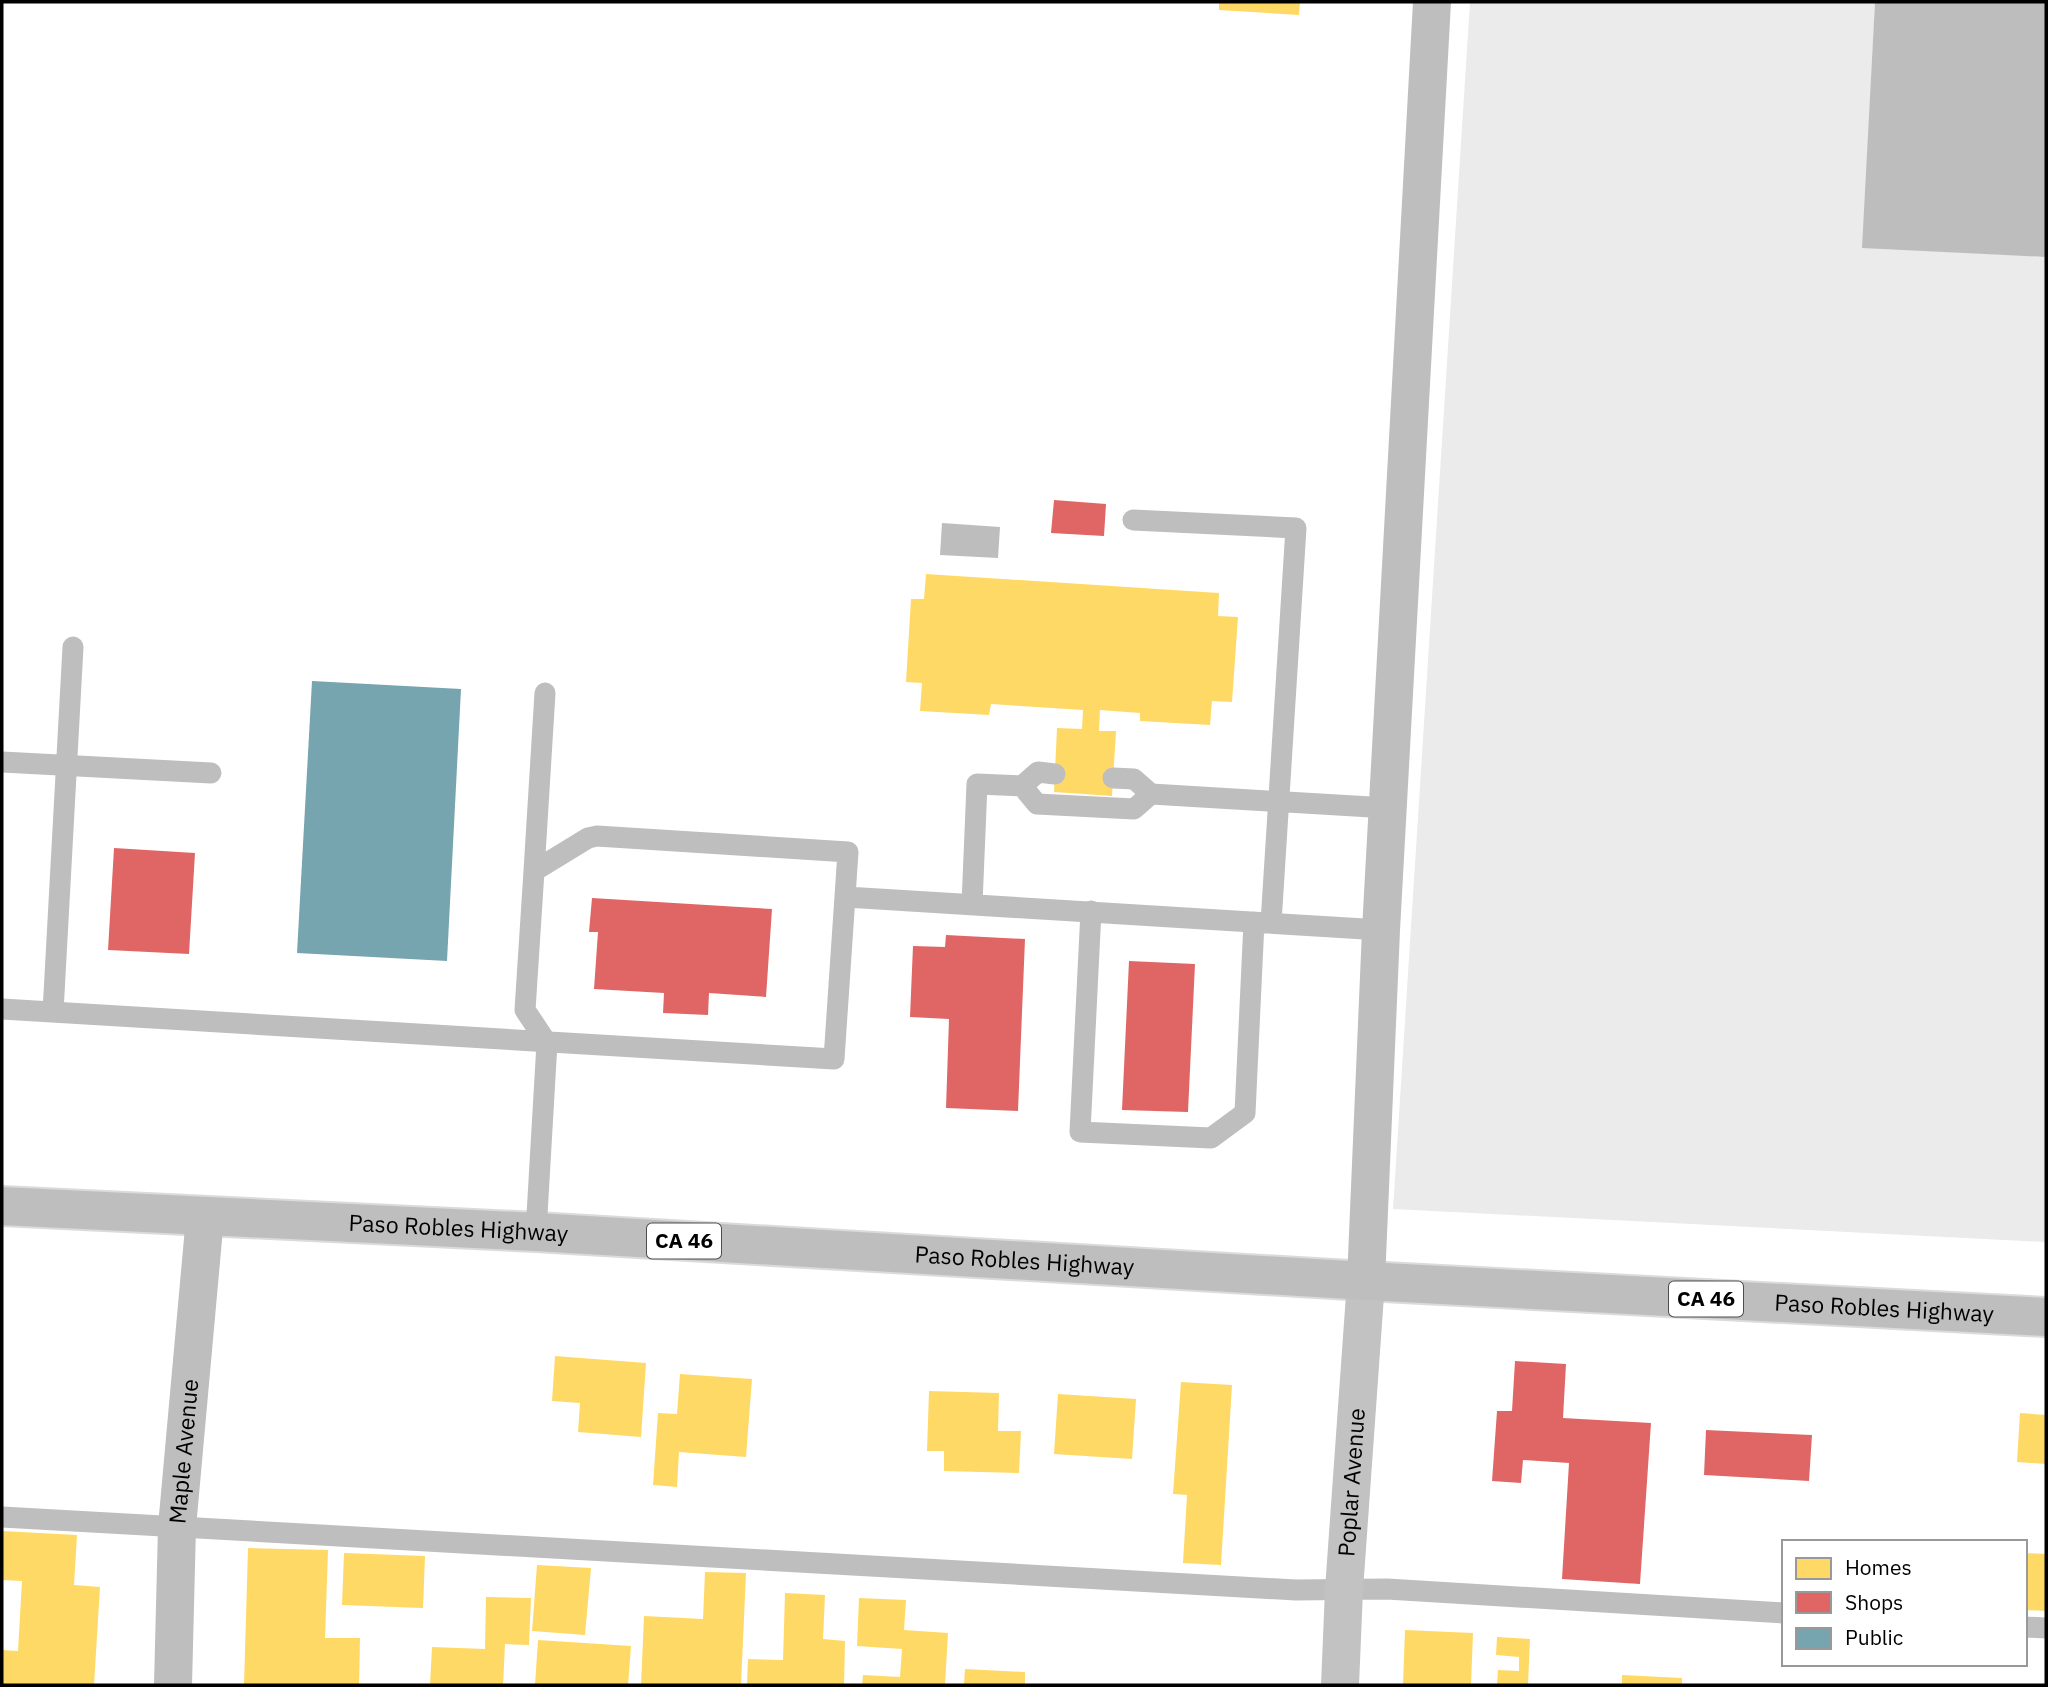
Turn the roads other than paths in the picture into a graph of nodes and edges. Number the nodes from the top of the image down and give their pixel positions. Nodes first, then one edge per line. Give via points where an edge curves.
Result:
1 (1432, 2) edge
2 (1133, 520) dead end
3 (73, 647) dead end
4 (545, 693) dead end
5 (2, 762) edge
6 (66, 765) junction
7 (211, 773) dead end
8 (1055, 774) dead end
9 (1113, 778) dead end
10 (1022, 786) junction
11 (1151, 794) junction
12 (1279, 802) junction
13 (1388, 808) junction
14 (534, 871) junction
15 (846, 897) junction
16 (972, 904) junction
17 (1091, 911) junction
18 (1263, 922) junction
19 (1381, 930) junction
20 (2, 1009) edge
21 (53, 1012) junction
22 (547, 1043) junction
23 (2, 1206) edge
24 (205, 1217) junction
25 (536, 1232) junction
26 (1366, 1281) junction
27 (2046, 1317) edge
28 (2, 1517) edge
29 (177, 1527) junction
30 (1344, 1590) junction
31 (1782, 1612) edge
32 (2027, 1627) edge
33 (2046, 1628) edge
34 (173, 1685) edge
35 (1340, 1685) edge

1 - 13 main road
2 - 12 lane via 1296,528
3 - 6 lane
4 - 14 lane
5 - 6 lane
6 - 7 lane
6 - 21 lane
8 - 10 lane via 1038,772
9 - 11 lane via 1133,779
10 - 11 lane via 1037,804 1133,809
10 - 16 lane via 977,784
11 - 12 lane
12 - 13 lane
12 - 18 lane
13 - 19 main road
14 - 15 lane via 597,836 848,852
14 - 22 lane via 525,1010
15 - 16 lane
15 - 22 lane via 834,1059
16 - 17 lane
17 - 18 lane
17 - 18 lane via 1080,1132 1211,1138 1245,1113
18 - 19 lane
19 - 26 main road
20 - 21 lane
21 - 22 lane
22 - 25 lane
23 - 24 main road, Paso Robles Highway / CA 46
24 - 25 main road, Paso Robles Highway / CA 46
24 - 29 main road, Maple Avenue
25 - 26 main road, Paso Robles Highway / CA 46
26 - 27 main road, Paso Robles Highway / CA 46
26 - 30 main road, Poplar Avenue
28 - 29 lane
29 - 30 lane
29 - 34 main road, Maple Avenue
30 - 31 lane
30 - 35 main road, Poplar Avenue
32 - 33 lane

